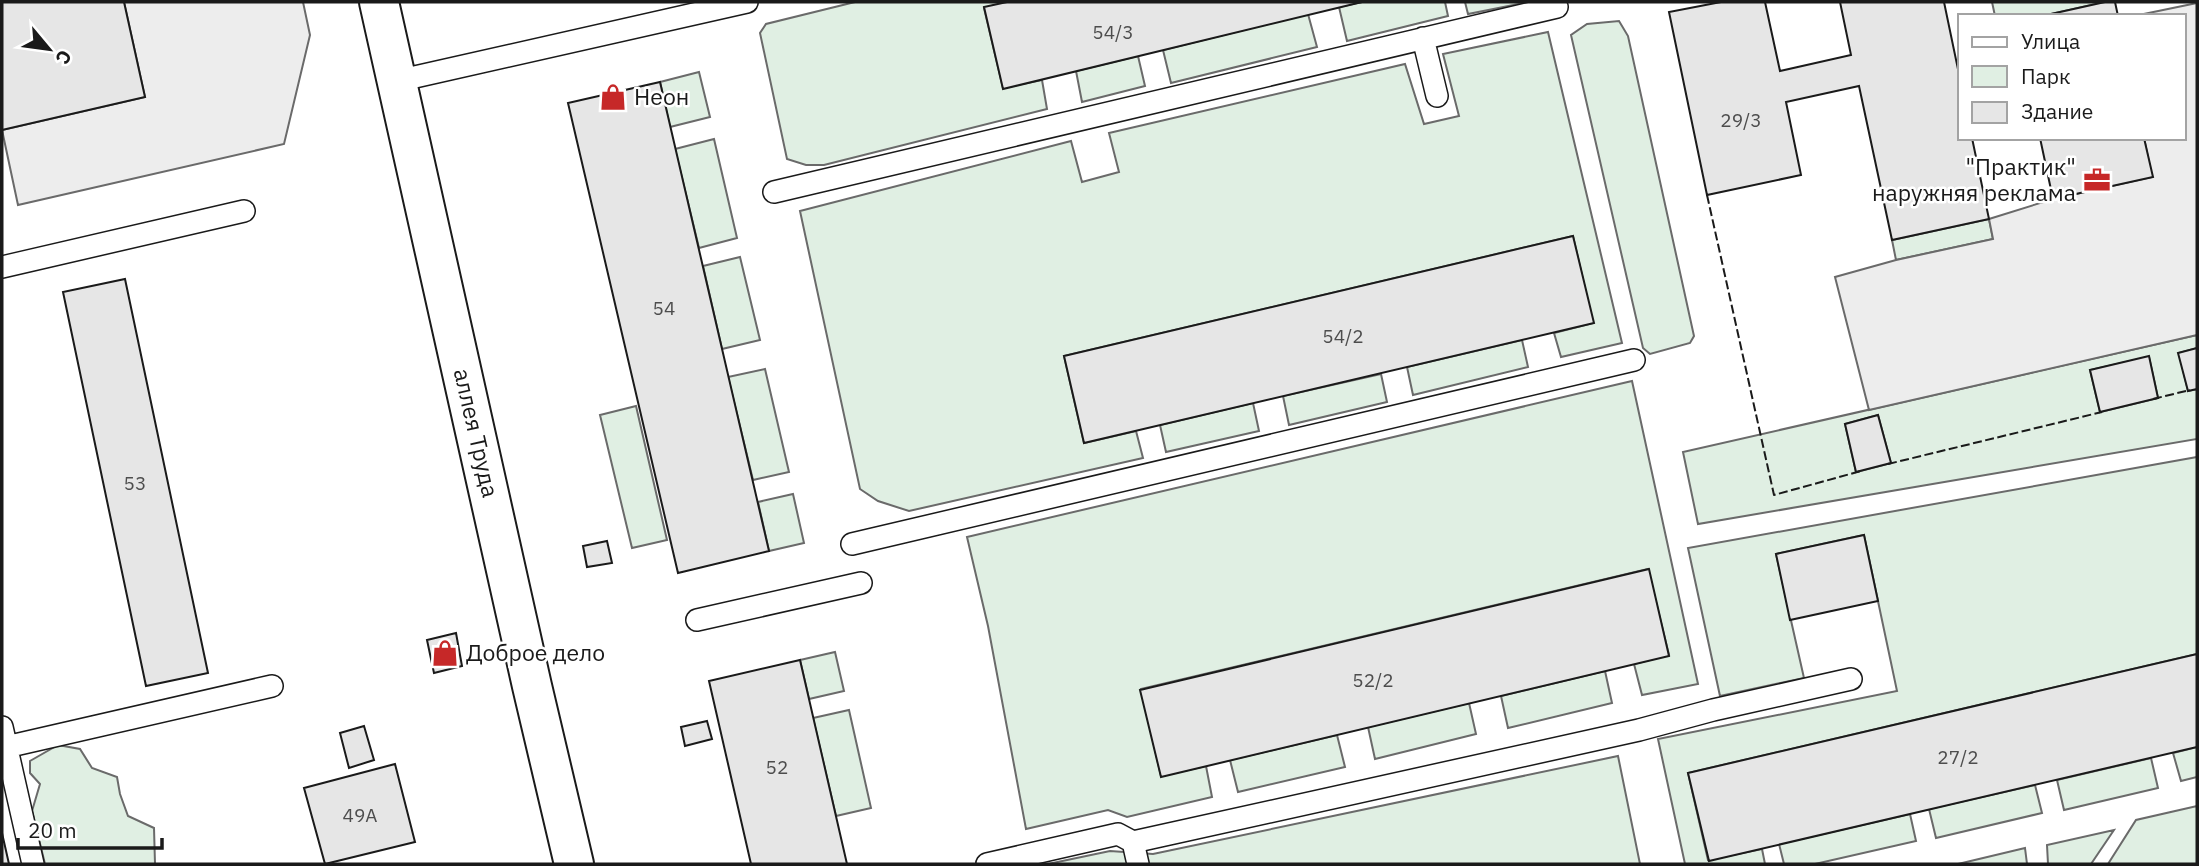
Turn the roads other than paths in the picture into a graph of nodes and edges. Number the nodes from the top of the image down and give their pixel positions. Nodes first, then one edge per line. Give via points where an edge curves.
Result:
1 (379, 2) edge
2 (747, 2) edge
3 (1557, 7) dead end
4 (1423, 38) junction
5 (397, 81) junction
6 (1437, 96) dead end
7 (774, 192) dead end
8 (244, 211) dead end
9 (2, 267) edge
10 (1634, 360) dead end
11 (852, 544) dead end
12 (861, 583) dead end
13 (697, 620) dead end
14 (1851, 679) dead end
15 (272, 686) dead end
16 (4, 737) edge
17 (1133, 842) junction
18 (33, 864) edge
19 (574, 864) edge
20 (987, 864) edge
21 (1138, 864) edge

1 - 5 street, аллея Труда
2 - 5 lane
3 - 4 lane
4 - 6 lane
4 - 7 lane
5 - 19 street, аллея Труда
8 - 9 lane
10 - 11 lane
12 - 13 lane
14 - 17 lane
15 - 16 lane
16 - 18 lane
17 - 20 lane via 1118,834
17 - 21 lane

